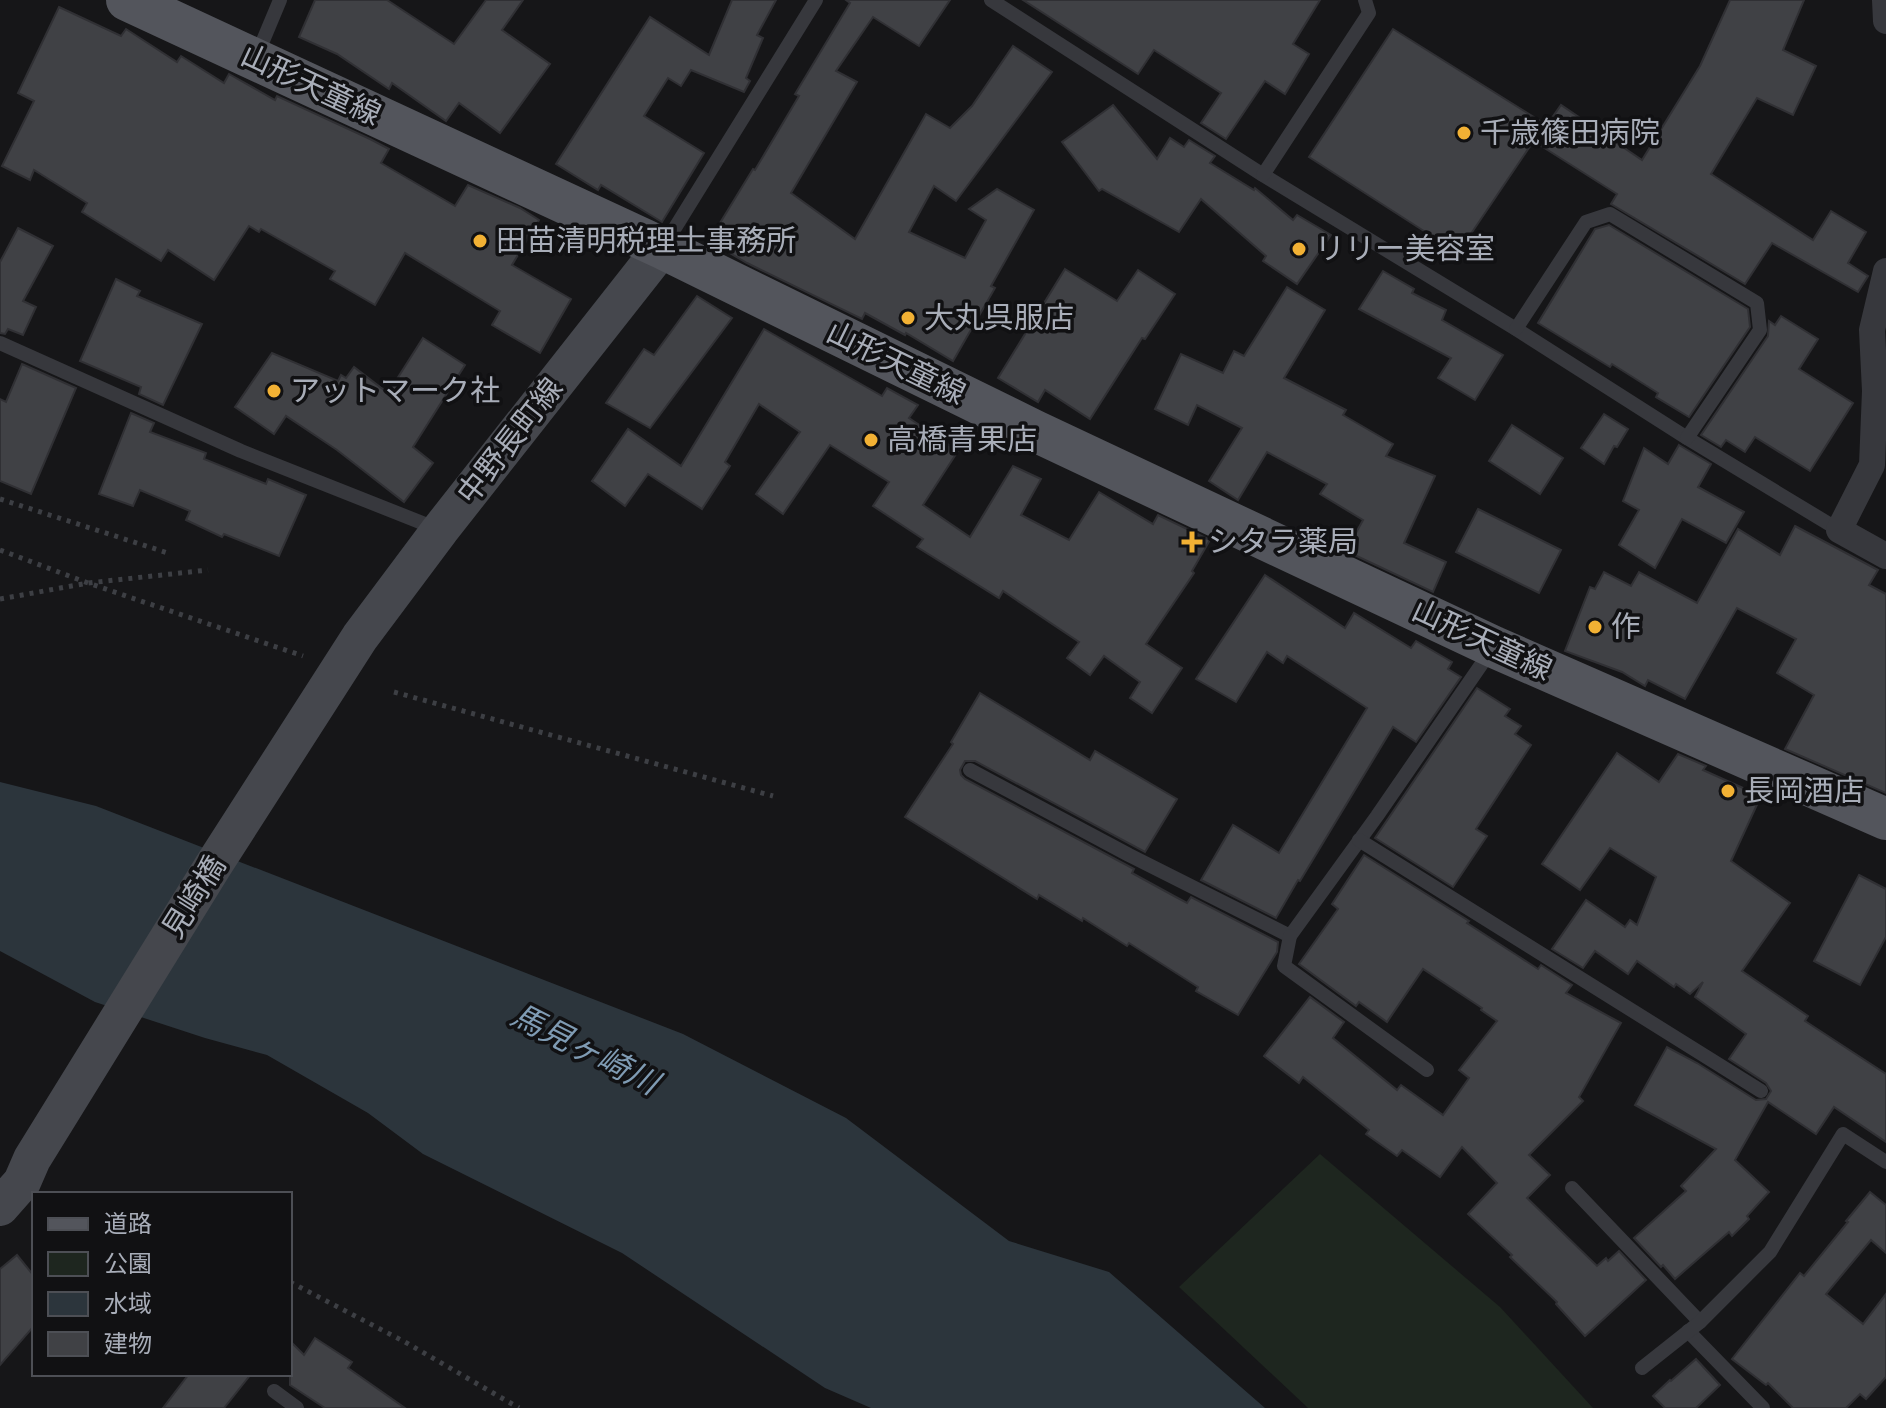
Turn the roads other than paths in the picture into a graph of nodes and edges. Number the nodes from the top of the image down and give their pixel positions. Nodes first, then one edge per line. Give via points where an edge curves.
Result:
1 (127, 0) edge
2 (280, 0) edge
3 (816, 0) edge
4 (991, 0) edge
5 (1365, 0) edge
6 (1885, 0) edge
7 (1886, 21) edge
8 (255, 59) junction
9 (1263, 175) junction
10 (662, 248) junction
11 (1886, 271) edge
12 (1516, 329) junction
13 (0, 343) edge
14 (1687, 438) junction
15 (440, 530) junction
16 (1839, 530) junction
17 (1886, 556) edge
18 (360, 637) joint
19 (1494, 647) junction
20 (970, 770) dead end
21 (1886, 819) edge
22 (1359, 840) junction
23 (1290, 936) junction
24 (1427, 1070) dead end
25 (1761, 1091) dead end
26 (1886, 1162) edge
27 (1572, 1188) dead end
28 (0, 1207) edge
29 (1694, 1326) junction
30 (1642, 1368) dead end
31 (274, 1391) dead end
32 (297, 1408) edge
33 (1763, 1408) edge

1 - 8 main road, 山形天童線
2 - 8 lane
3 - 10 lane
4 - 9 lane
5 - 9 lane via 1369,13
6 - 7 street
8 - 10 main road, 山形天童線
9 - 12 lane
10 - 15 main road, 中野長町線
10 - 19 main road, 山形天童線
11 - 16 street via 1872,330 1872,465
12 - 14 lane
12 - 14 lane via 1586,222 1610,214 1757,303 1760,330
13 - 15 lane via 241,451
14 - 16 lane
15 - 18 main road, 中野長町線
16 - 17 street
18 - 28 main road, 見崎橋 via 213,866 22,1182
19 - 21 main road, 山形天童線
19 - 22 lane
20 - 23 lane
22 - 23 lane
22 - 25 lane
23 - 24 lane via 1284,966
26 - 29 lane via 1843,1134 1770,1252
27 - 29 lane
29 - 30 lane
29 - 33 lane
31 - 32 lane

